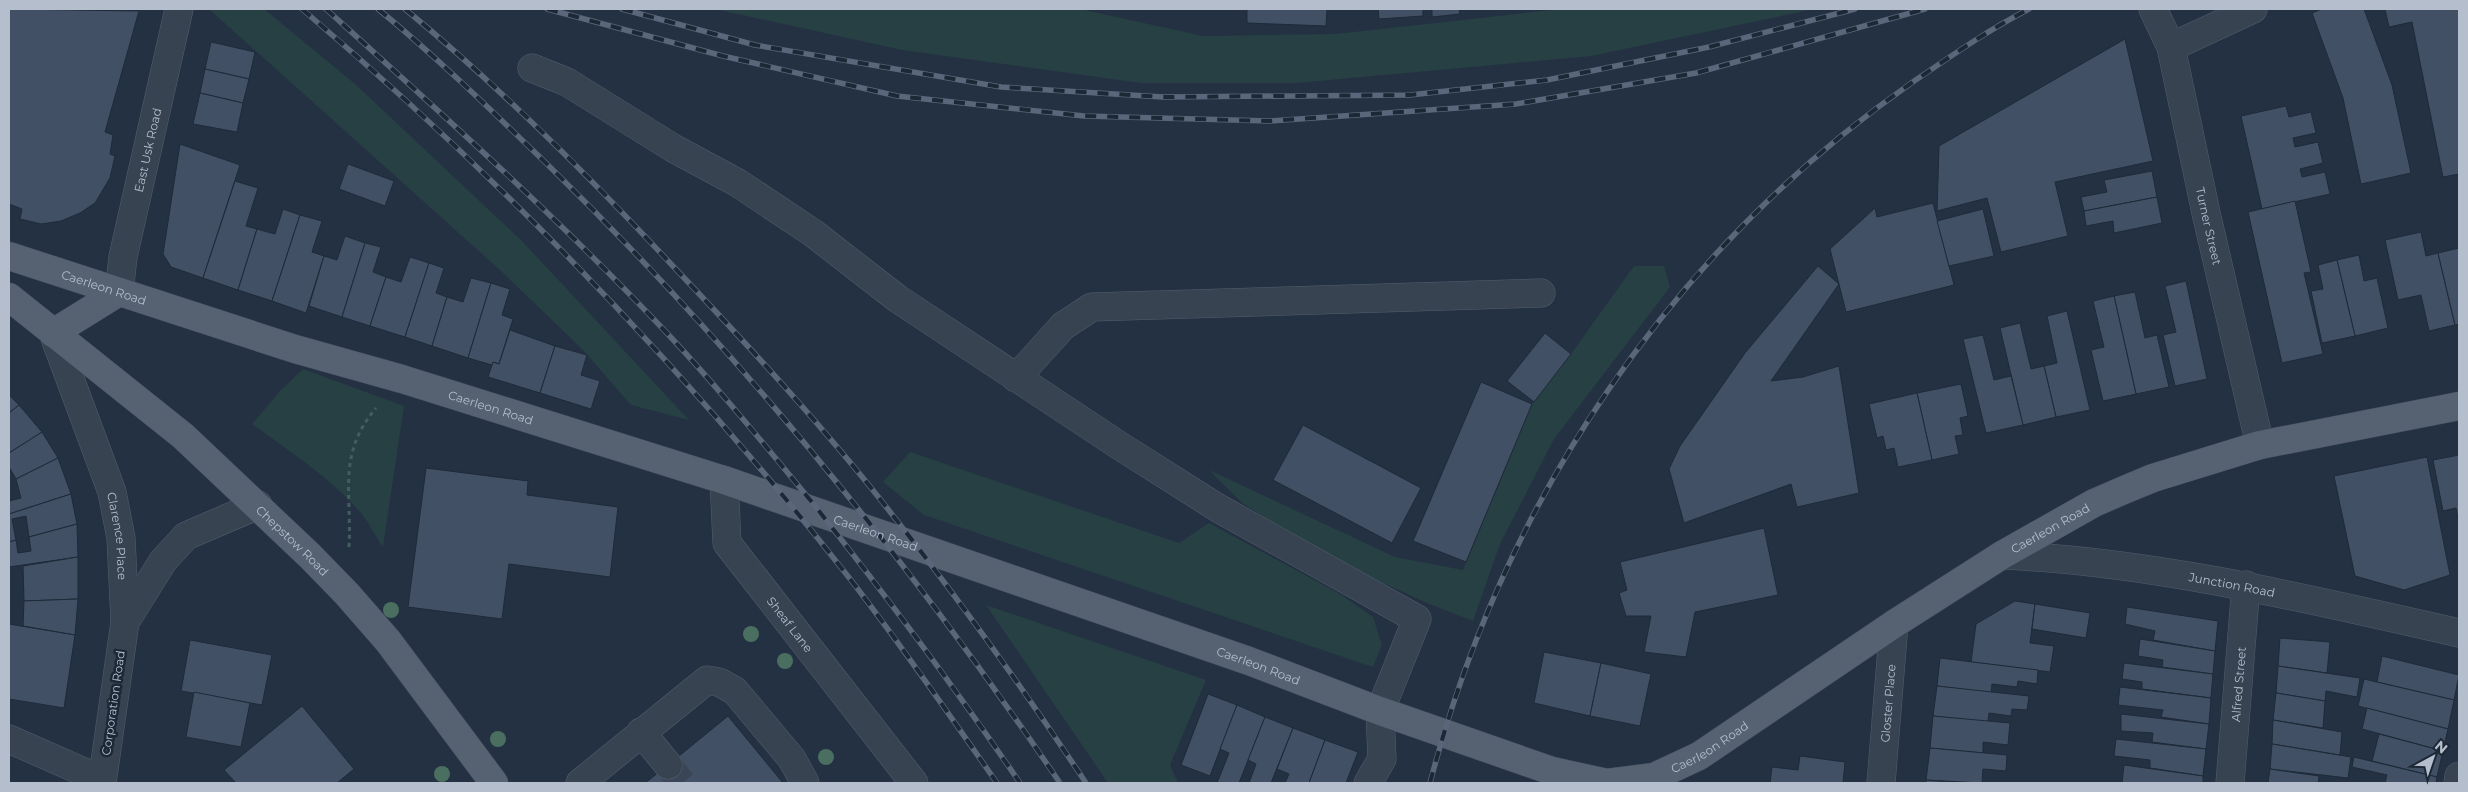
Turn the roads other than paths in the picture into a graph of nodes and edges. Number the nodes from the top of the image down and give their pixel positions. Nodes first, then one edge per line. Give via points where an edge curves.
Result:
1 (179, 9) edge
2 (2153, 9) edge
3 (2253, 9) edge
4 (2171, 47) junction
5 (532, 68) dead end
6 (9, 256) edge
7 (119, 292) junction
8 (1541, 292) dead end
9 (9, 297) edge
10 (53, 333) junction
11 (1016, 378) junction
12 (2459, 406) edge
13 (2260, 445) junction
14 (724, 480) junction
15 (258, 504) junction
16 (2002, 555) junction
17 (2246, 585) junction
18 (125, 622) junction
19 (1894, 624) junction
20 (2459, 632) edge
21 (1380, 710) junction
22 (641, 732) junction
23 (9, 739) edge
24 (668, 765) tunnel mouth
25 (2459, 776) edge
26 (102, 782) edge
27 (494, 783) edge
28 (580, 783) edge
29 (805, 783) edge
30 (914, 783) edge
31 (1368, 783) edge
32 (1607, 783) edge
33 (1881, 783) edge
34 (2230, 783) edge
35 (2458, 783) edge

1 - 7 street, East Usk Road via 122,257
2 - 4 street, Turner Street
3 - 4 street
4 - 13 street, Turner Street
5 - 11 street via 567,82 673,148 738,182 812,232 898,299
6 - 7 main road, Caerleon Road
7 - 10 main road
7 - 14 main road, Caerleon Road
8 - 11 street via 1092,307 1063,326
9 - 10 main road
10 - 15 main road, Chepstow Road via 183,436
10 - 18 street, Clarence Place via 112,492 121,538
11 - 21 street via 1218,508 1417,619
12 - 13 main road, Caerleon Road
13 - 16 main road, Caerleon Road via 2124,490 2094,503
14 - 21 main road, Caerleon Road via 1249,660
14 - 30 street, Sheaf Lane via 727,542
15 - 18 street, Clarence Place via 186,536 163,560
15 - 27 main road, Chepstow Road via 347,594 388,641
16 - 17 street, Junction Road via 2097,562
16 - 19 main road, Caerleon Road
17 - 20 street, Junction Road
17 - 34 street, Alfred Street
18 - 26 street, Corporation Road
19 - 32 main road, Caerleon Road via 1699,756 1654,777
19 - 33 street, Gloster Place
21 - 31 street via 1382,759
21 - 32 main road, Caerleon Road via 1552,771
22 - 24 street
22 - 28 street
22 - 29 street via 707,680 719,682 735,690 792,759
23 - 26 street
25 - 35 street

